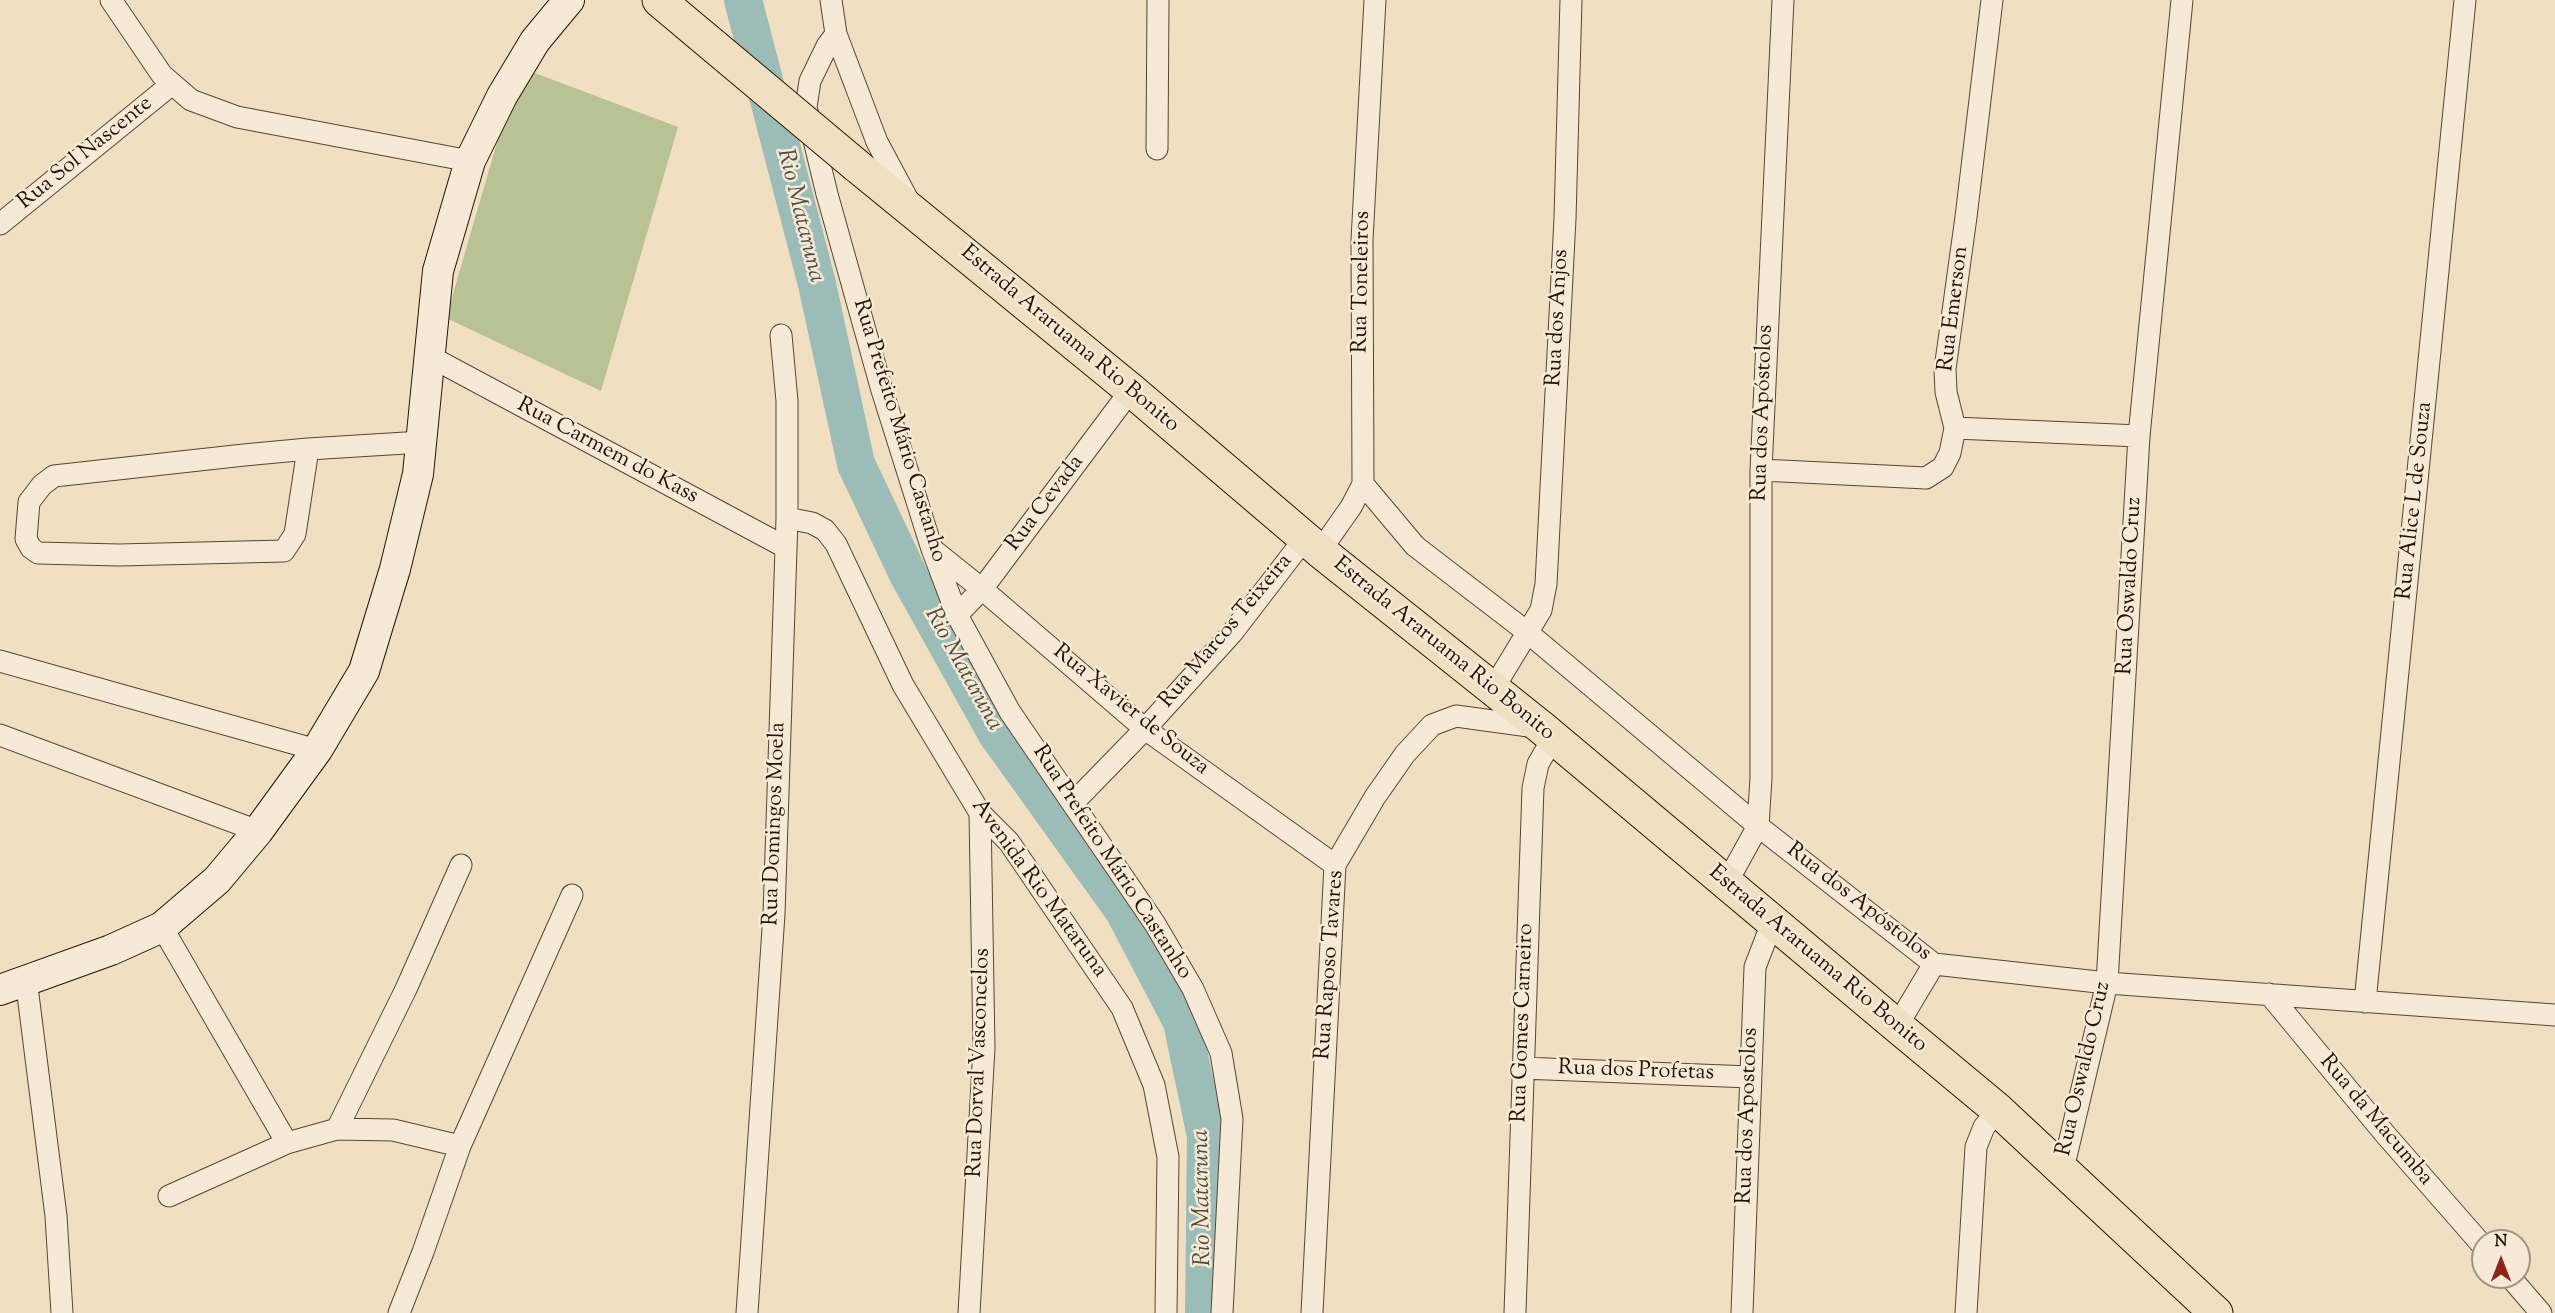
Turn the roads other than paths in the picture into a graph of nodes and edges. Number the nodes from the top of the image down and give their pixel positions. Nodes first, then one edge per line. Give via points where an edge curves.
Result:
1 (111, 0) edge
2 (659, 0) edge
3 (831, 0) edge
4 (1158, 0) edge
5 (1375, 0) edge
6 (1571, 0) edge
7 (1783, 0) edge
8 (1992, 0) edge
9 (2182, 0) edge
10 (2465, 0) edge
11 (559, 3) edge
12 (836, 34) junction
13 (172, 84) junction
14 (1157, 149) dead end
15 (470, 161) junction
16 (918, 216) junction
17 (0, 224) edge
18 (782, 335) dead end
19 (429, 356) junction
20 (1131, 390) junction
21 (1955, 428) junction
22 (2139, 436) junction
23 (422, 441) junction
24 (308, 449) junction
25 (1761, 471) junction
26 (1363, 484) junction
27 (787, 518) junction
28 (1312, 544) junction
29 (785, 548) junction
30 (932, 549) junction
31 (982, 589) junction
32 (957, 615) junction
33 (1527, 632) junction
34 (0, 661) edge
35 (1493, 689) junction
36 (1145, 729) junction
37 (1548, 733) junction
38 (0, 735) edge
39 (317, 750) junction
40 (1074, 802) junction
41 (980, 813) junction
42 (1758, 826) junction
43 (258, 831) junction
44 (461, 865) dead end
45 (1335, 865) junction
46 (1726, 884) junction
47 (572, 895) dead end
48 (1772, 923) junction
49 (162, 927) junction
50 (1934, 964) junction
51 (2107, 983) junction
52 (13, 984) edge
53 (2269, 994) junction
54 (2365, 1002) junction
55 (2555, 1016) edge
56 (1897, 1026) junction
57 (1522, 1068) junction
58 (1750, 1077) junction
59 (1998, 1110) junction
60 (337, 1129) junction
61 (288, 1143) junction
62 (460, 1146) junction
63 (2063, 1169) junction
64 (170, 1196) dead end
65 (2471, 1232) edge
66 (2520, 1289) edge
67 (2210, 1311) edge
68 (62, 1313) edge
69 (399, 1313) edge
70 (747, 1313) edge
71 (969, 1313) edge
72 (1166, 1313) edge
73 (1222, 1313) edge
74 (1312, 1313) edge
75 (1515, 1313) edge
76 (1742, 1313) edge
77 (1966, 1313) edge
78 (2541, 1313) edge

1 - 13 street
2 - 16 main road, Estrada Araruama Rio Bonito, bridge
3 - 12 street
4 - 14 street
5 - 26 street, Rua Toneleiros via 1362,240
6 - 33 street, Rua dos Anjos via 1565,219 1546,584 1541,610
7 - 25 street, Rua dos Apóstolos
8 - 21 street, Rua Emerson via 1945,369
9 - 22 street, Rua Oswaldo Cruz
10 - 54 street, Rua Alice L de Souza
11 - 15 street via 502,96
12 - 16 street via 877,142
12 - 30 street, Rua Prefeito Mário Castanho via 810,81 806,107 881,387
13 - 15 street via 190,100 237,117
13 - 17 street, Rua Sol Nascente
15 - 19 street via 438,271
16 - 20 main road, Estrada Araruama Rio Bonito
18 - 27 street, Rua Domingos Moela via 787,401
19 - 23 street
19 - 29 street, Rua Carmem do Kass
20 - 28 main road, Estrada Araruama Rio Bonito
20 - 31 street, Rua Cevada
21 - 22 street
21 - 25 street, Rua Emerson via 1943,467 1926,478
22 - 51 street, Rua Oswaldo Cruz
23 - 24 street
23 - 39 street via 395,569 364,671
24 - 24 street via 54,476 29,502 26,539 38,553 284,551 295,534
25 - 42 street, Rua dos Apóstolos
26 - 28 street, Rua Toneleiros via 1352,507
26 - 33 street via 1414,546
27 - 29 street, Rua Domingos Moela
27 - 41 street, Avenida Rio Mataruna via 812,523 825,530 836,544 903,684
28 - 35 main road, Estrada Araruama Rio Bonito
28 - 36 street, Rua Marcos Teixeira
29 - 70 street, Rua Domingos Moela via 774,914
30 - 31 street, Rua Xavier de Souza
30 - 32 street, Rua Prefeito Mário Castanho
31 - 32 street, Rua Cevada
31 - 36 street, Rua Xavier de Souza
32 - 40 street, Rua Prefeito Mário Castanho via 1011,712
33 - 35 street, Rua dos Anjos
33 - 42 street
34 - 39 street
35 - 37 main road, Estrada Araruama Rio Bonito
36 - 40 street, Rua Marcos Teixeira
36 - 45 street, Rua Xavier de Souza
37 - 45 street, Rua Raposo Tavares via 1456,716 1432,724 1405,754
37 - 46 main road, Estrada Araruama Rio Bonito
37 - 57 street, Rua Gomes Carneiro via 1533,788
38 - 43 street
39 - 43 street
40 - 73 street, Rua Prefeito Mário Castanho via 1155,924 1193,989 1221,1053 1232,1119
41 - 71 street, Rua Dorval Vasconcelos via 984,1048
41 - 72 street, Avenida Rio Mataruna via 1009,842 1122,1008 1154,1085 1168,1157
42 - 46 street, Rua dos Apóstolos
42 - 50 street, Rua dos Apóstolos
43 - 49 street via 218,879
44 - 60 street
45 - 74 street, Rua Raposo Tavares
46 - 48 main road, Estrada Araruama Rio Bonito
47 - 62 street
48 - 56 main road, Estrada Araruama Rio Bonito
48 - 58 street, Rua dos Apostolos via 1755,967
49 - 52 street via 111,950
49 - 61 street
50 - 51 street, Rua dos Apóstolos
50 - 56 street
51 - 53 street, Rua dos Apóstolos
51 - 63 street, Rua Oswaldo Cruz
52 - 68 street via 56,1216
53 - 54 street, Rua dos Apóstolos
53 - 65 street, Rua da Macumba
54 - 55 street, Rua dos Apóstolos
56 - 59 main road, Estrada Araruama Rio Bonito
57 - 58 street, Rua dos Profetas
57 - 75 street, Rua Gomes Carneiro
58 - 76 street, Rua dos Apostolos
59 - 63 main road, Estrada Araruama Rio Bonito
59 - 77 street via 1984,1127 1976,1147
60 - 61 street
60 - 62 street via 393,1130
61 - 64 street
62 - 69 street
63 - 67 main road, Estrada Araruama Rio Bonito
66 - 78 street

